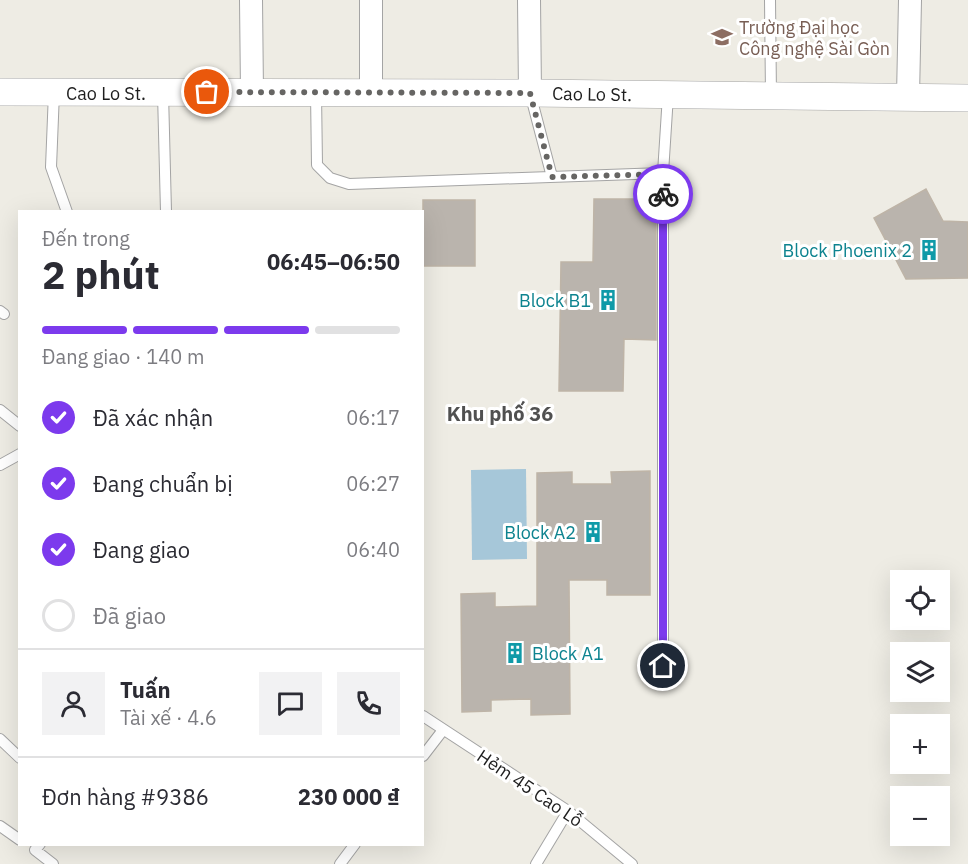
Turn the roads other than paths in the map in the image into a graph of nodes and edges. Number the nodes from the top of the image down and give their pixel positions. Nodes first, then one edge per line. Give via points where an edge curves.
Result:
1 (251, 0) edge
2 (371, 0) edge
3 (529, 0) edge
4 (770, 0) edge
5 (910, 0) edge
6 (0, 92) edge
7 (54, 92) junction
8 (252, 92) junction
9 (316, 92) junction
10 (372, 92) junction
11 (162, 93) junction
12 (530, 93) junction
13 (668, 94) junction
14 (771, 96) junction
15 (908, 96) junction
16 (968, 98) edge
17 (663, 174) junction
18 (552, 177) junction
19 (67, 210) edge
20 (165, 210) edge
21 (0, 410) edge
22 (18, 424) edge
23 (18, 455) edge
24 (0, 465) edge
25 (663, 666) dead end
26 (424, 717) edge
27 (443, 730) junction
28 (0, 740) edge
29 (424, 755) edge
30 (18, 756) edge
31 (568, 811) junction
32 (0, 826) edge
33 (18, 839) edge
34 (34, 846) edge
35 (354, 846) edge
36 (53, 864) edge
37 (340, 864) edge
38 (536, 864) edge
39 (632, 864) edge

1 - 8 street
2 - 10 street
3 - 12 street
4 - 14 lane
5 - 15 street
6 - 7 street, Cao Lo St.
7 - 11 street, Cao Lo St.
7 - 19 lane via 51,167
8 - 9 street, Cao Lo St.
8 - 11 street, Cao Lo St.
9 - 10 street, Cao Lo St.
9 - 18 lane via 317,165 330,178 350,184
10 - 12 street, Cao Lo St.
11 - 20 lane
12 - 13 street, Cao Lo St.
12 - 18 lane
13 - 14 street, Cao Lo St.
13 - 17 lane
14 - 15 street, Cao Lo St.
15 - 16 street, Cao Lo St.
17 - 18 lane
17 - 25 lane
21 - 22 lane
23 - 24 lane
26 - 27 lane, Hẻm 45 Cao Lỗ
27 - 29 lane
27 - 31 lane, Hẻm 45 Cao Lỗ
28 - 30 lane
31 - 38 lane
31 - 39 lane, Hẻm 45 Cao Lỗ
32 - 33 lane
34 - 36 lane
35 - 37 lane

